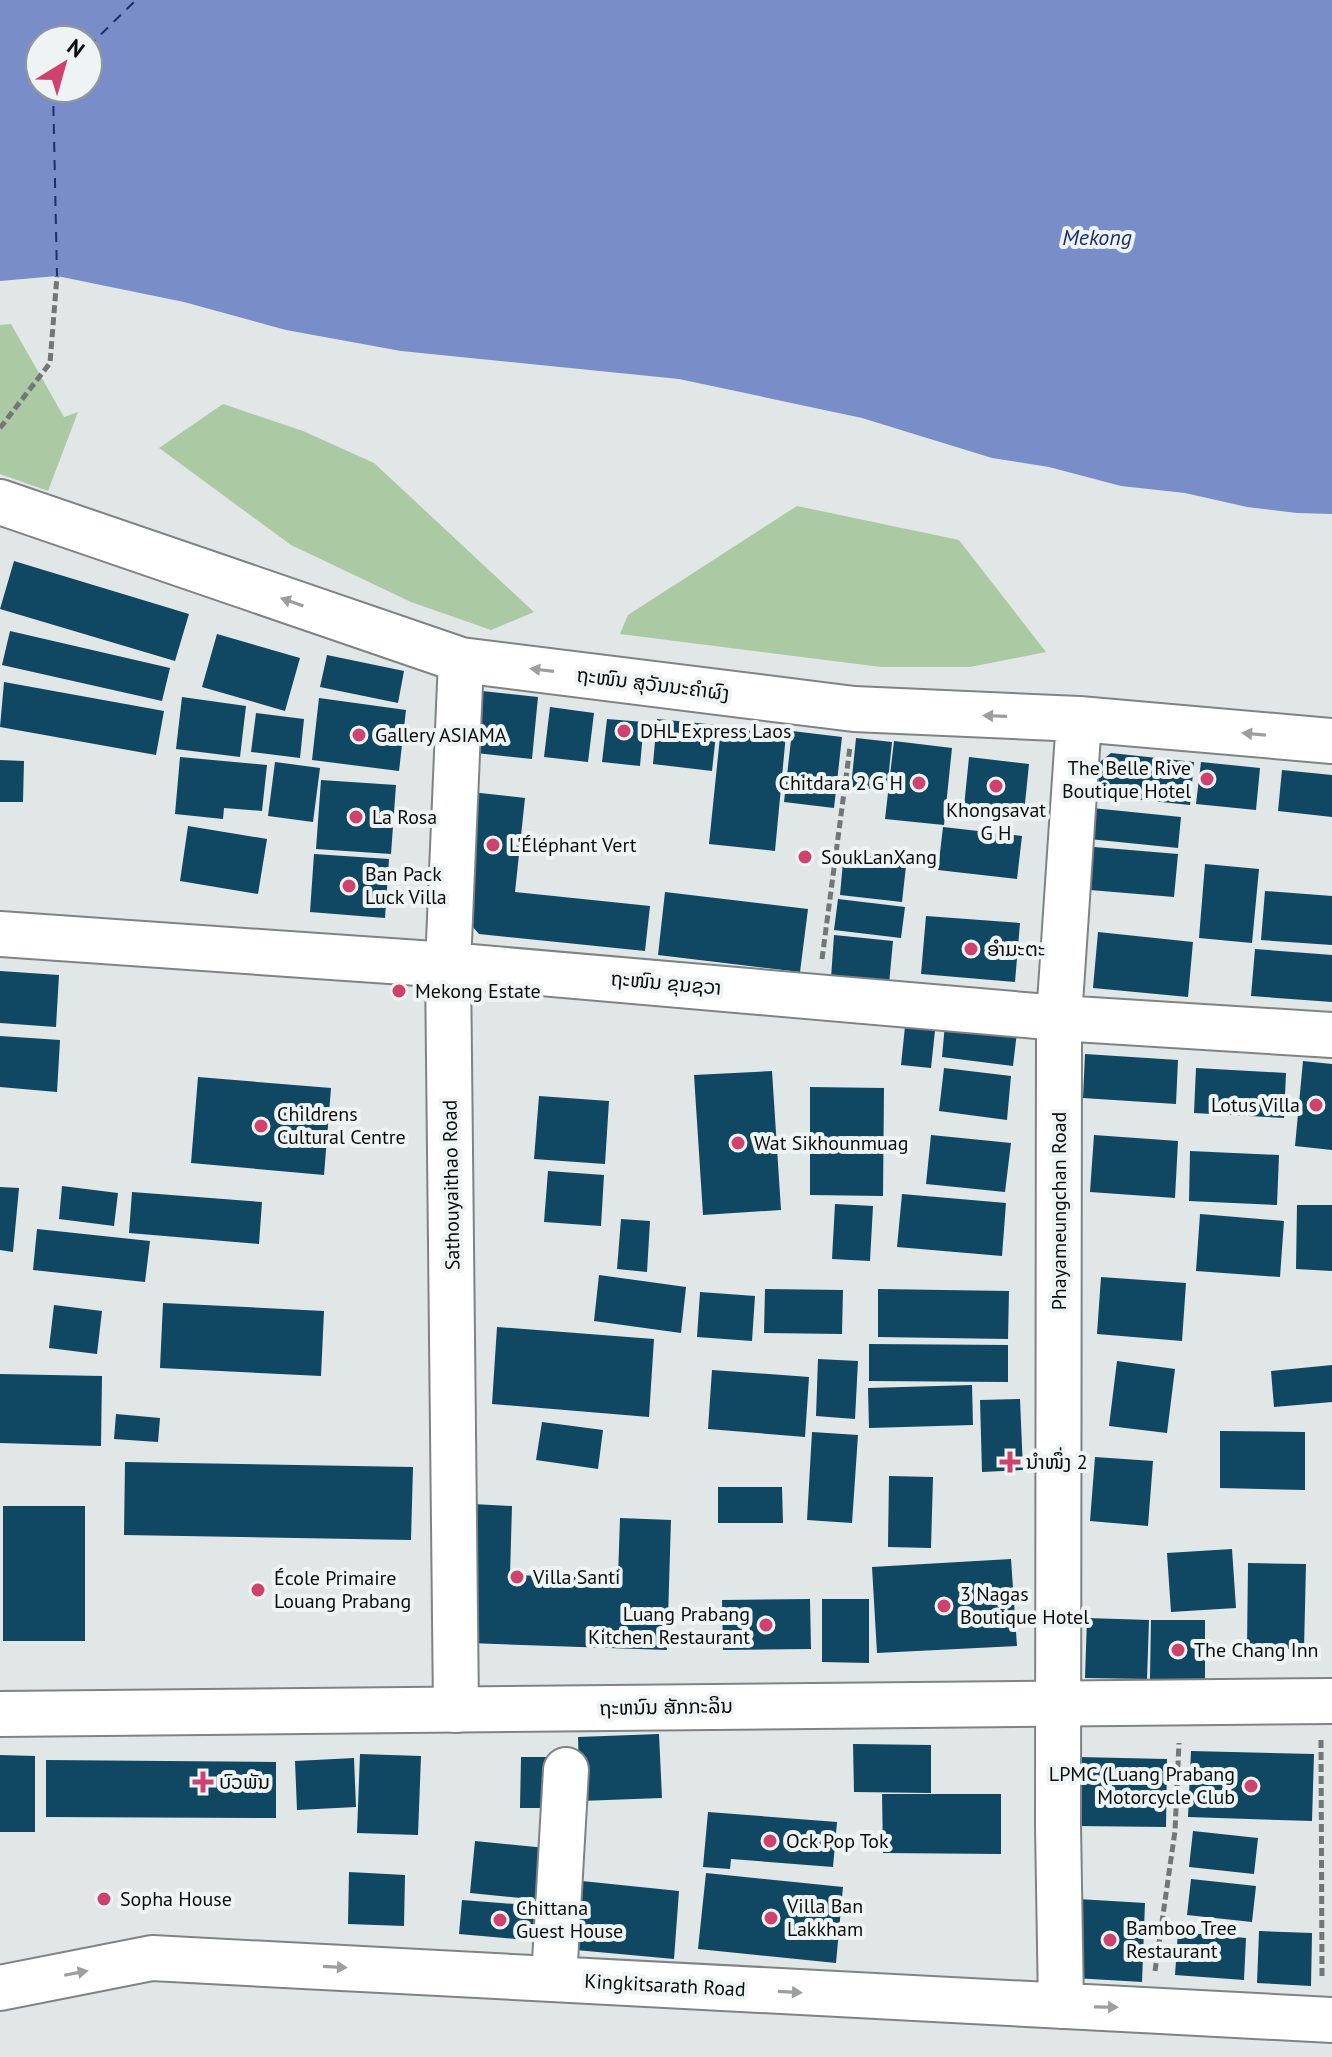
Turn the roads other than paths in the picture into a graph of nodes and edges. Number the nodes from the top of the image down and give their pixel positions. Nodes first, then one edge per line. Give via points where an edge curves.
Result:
1 (0, 502) edge
2 (461, 660) junction
3 (1079, 719) junction
4 (1332, 741) edge
5 (0, 934) edge
6 (448, 965) junction
7 (1059, 1018) junction
8 (1332, 1035) edge
9 (1326, 1701) edge
10 (1059, 1703) junction
11 (456, 1710) junction
12 (0, 1714) edge
13 (566, 1737) junction
14 (554, 1979) junction
15 (0, 1988) edge
16 (1061, 2006) junction
17 (1327, 2020) edge

2 -> 1 street, ຖະໜົນ ສຸວັນນະຄໍາຜົງ
3 -> 2 street, ຖະໜົນ ສຸວັນນະຄໍາຜົງ via 854,709
2 - 6 street, Sathouyaithao Road
4 -> 3 street, ຖະໜົນ ສຸວັນນະຄໍາຜົງ
3 - 7 street, Phayameungchan Road
5 - 6 street, ຖະໜົນ ຂຸນຊວາ
6 - 7 street, ຖະໜົນ ຂຸນຊວາ
6 - 11 street, Sathouyaithao Road
7 - 8 street, ຖະໜົນ ຂຸນຊວາ
7 - 10 street, Phayameungchan Road
9 - 10 street, ຖະຫນົນ ສັກກະລິນ
10 - 13 street, ຖະຫນົນ ສັກກະລິນ
10 - 16 street, Phayameungchan Road
11 - 12 street, ຖະຫນົນ ສັກກະລິນ
11 - 13 street, ຖະຫນົນ ສັກກະລິນ
13 - 14 street
15 -> 14 street, Kingkitsarath Road via 152,1958
14 -> 16 street, Kingkitsarath Road
16 -> 17 street, Kingkitsarath Road

